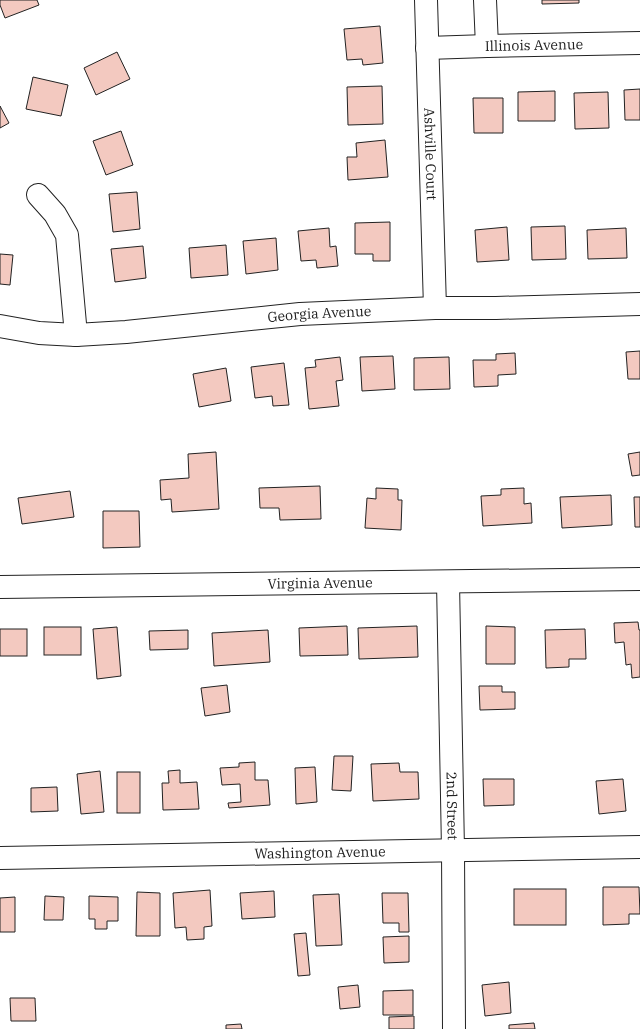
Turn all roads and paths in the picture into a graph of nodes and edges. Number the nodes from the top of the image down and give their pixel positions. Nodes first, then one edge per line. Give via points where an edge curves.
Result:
1 (426, 0) edge
2 (485, 0) edge
3 (640, 43) edge
4 (487, 46) junction
5 (428, 48) junction
6 (38, 195) dead end
7 (640, 304) edge
8 (435, 308) junction
9 (0, 326) edge
10 (76, 335) junction
11 (640, 579) edge
12 (448, 582) junction
13 (0, 587) edge
14 (640, 847) edge
15 (453, 850) junction
16 (0, 858) edge
17 (454, 1029) edge

1 - 5 street, Ashville Court
2 - 4 street
3 - 4 street, Illinois Avenue
4 - 5 street, Illinois Avenue
5 - 8 street, Ashville Court
6 - 10 street via 55,214 67,235
7 - 8 street, Georgia Avenue
8 - 10 street, Georgia Avenue via 300,314
9 - 10 street, Georgia Avenue via 39,333
11 - 12 street, Virginia Avenue
12 - 13 street, Virginia Avenue
12 - 15 street, 2nd Street
14 - 15 street, Washington Avenue
15 - 16 street, Washington Avenue
15 - 17 street, 2nd Street

